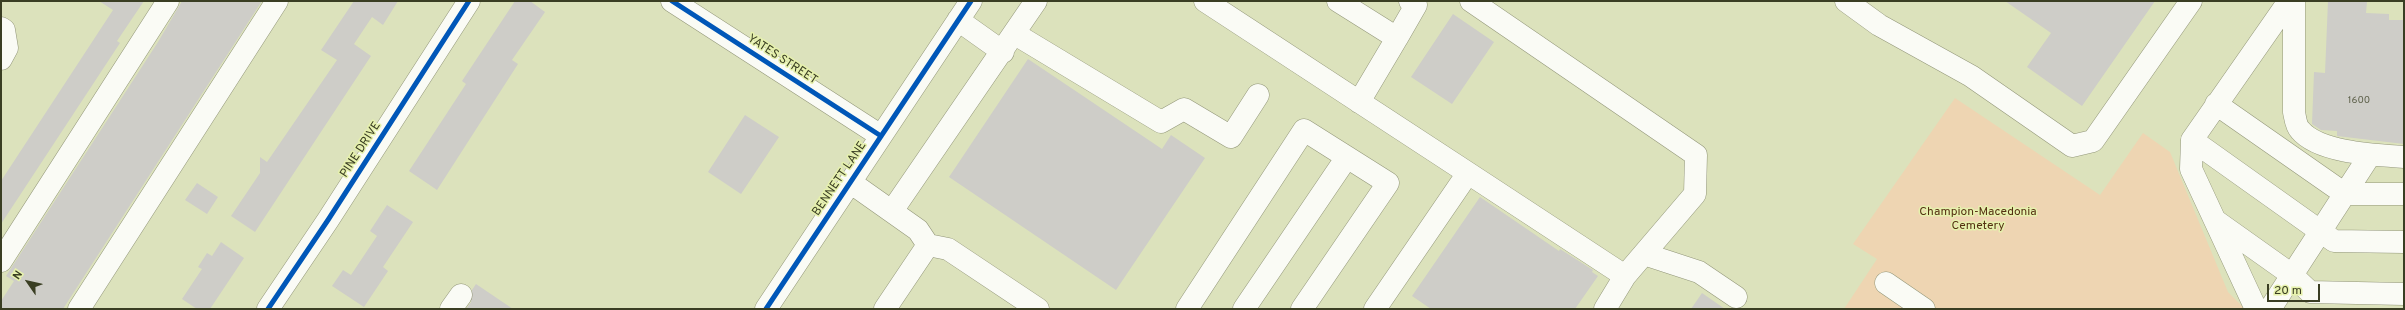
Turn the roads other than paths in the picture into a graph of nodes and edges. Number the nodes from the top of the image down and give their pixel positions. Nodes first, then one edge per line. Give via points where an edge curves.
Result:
1 (168, 1) edge
2 (277, 1) edge
3 (469, 1) edge
4 (672, 1) edge
5 (970, 1) edge
6 (1036, 1) edge
7 (1204, 1) edge
8 (1338, 1) edge
9 (1410, 1) edge
10 (1471, 1) edge
11 (1846, 1) edge
12 (2191, 1) edge
13 (2289, 1) edge
14 (2294, 1) edge
15 (958, 20) junction
16 (1, 28) edge
17 (1015, 34) junction
18 (1397, 38) junction
19 (1003, 52) junction
20 (1, 59) edge
21 (1258, 95) dead end
22 (1359, 102) junction
23 (2216, 104) junction
24 (881, 136) junction
25 (2192, 140) junction
26 (2370, 155) junction
27 (1347, 157) junction
28 (2404, 157) edge
29 (1468, 173) junction
30 (850, 182) junction
31 (2345, 194) junction
32 (2404, 194) edge
33 (892, 211) junction
34 (2215, 221) junction
35 (2320, 232) junction
36 (2404, 242) edge
37 (928, 245) junction
38 (1644, 254) junction
39 (1, 261) edge
40 (2292, 275) junction
41 (1625, 276) junction
42 (1886, 283) dead end
43 (2404, 294) edge
44 (1736, 297) dead end
45 (79, 309) edge
46 (268, 309) edge
47 (766, 309) edge
48 (885, 309) edge
49 (1038, 309) edge
50 (1187, 309) edge
51 (1244, 309) edge
52 (1302, 309) edge
53 (1375, 309) edge
54 (1605, 309) edge
55 (1924, 309) edge
56 (2256, 309) edge
57 (2270, 309) edge

1 - 39 street
2 - 45 street
3 - 46 street, PINE DRIVE
4 - 24 street, YATES STREET
5 - 15 street, BENNETT LANE
6 - 17 street
7 - 22 street
8 - 18 street
9 - 18 street via 1416,5
10 - 38 street via 1696,155 1695,194
11 - 12 street via 1879,24 1971,76 2072,146 2093,141
13 - 23 street
14 - 26 street via 2294,112 2299,129 2317,142
15 - 19 street
15 - 24 street, BENNETT LANE
16 - 20 street via 4,30 7,48
17 - 19 street
17 - 21 street via 1161,122 1184,109 1231,137
18 - 22 street
19 - 33 street
22 - 29 street
23 - 25 street
23 - 31 street
24 - 30 street, BENNETT LANE
25 - 34 street via 2191,169
25 - 35 street
26 - 28 street
26 - 31 street
27 - 50 street via 1304,130
27 - 51 street
27 - 52 street via 1388,182
29 - 41 street
29 - 53 street
30 - 33 street
30 - 47 street, BENNETT LANE
31 - 32 street
31 - 35 street
33 - 37 street via 918,230
34 - 40 street
34 - 56 street
35 - 36 street via 2334,241
35 - 40 street
37 - 48 street
37 - 49 street via 948,249
38 - 41 street
38 - 44 street via 1699,272
40 - 43 street via 2310,292
40 - 57 street
41 - 54 street
42 - 55 street

